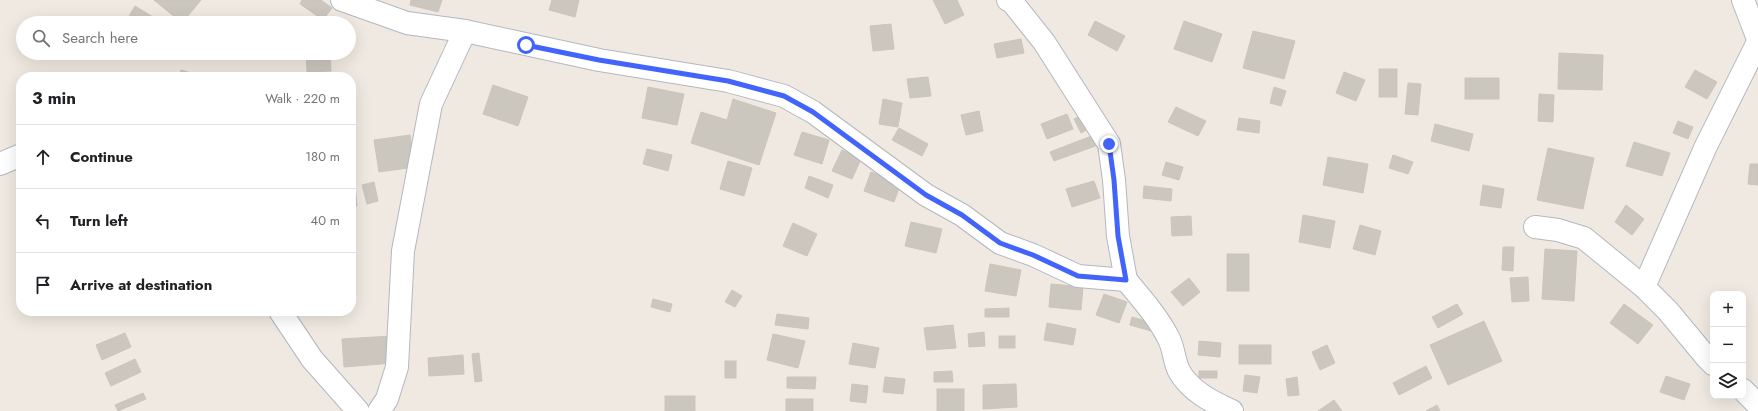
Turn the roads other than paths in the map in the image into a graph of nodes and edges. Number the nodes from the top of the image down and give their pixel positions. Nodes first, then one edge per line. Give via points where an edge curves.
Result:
1 (342, 0) edge
2 (1008, 0) edge
3 (1743, 0) edge
4 (465, 31) junction
5 (1758, 39) edge
6 (1758, 42) edge
7 (16, 157) edge
8 (0, 164) edge
9 (1535, 227) dead end
10 (1126, 280) junction
11 (1644, 287) junction
12 (283, 316) edge
13 (1712, 363) edge
14 (1746, 393) edge
15 (1758, 405) edge
16 (358, 411) edge
17 (379, 411) edge
18 (1232, 411) edge

1 - 4 street via 407,23
2 - 10 street via 1044,42 1109,144 1118,236
3 - 5 street
4 - 10 street via 599,60 728,81 784,96 813,112 926,195 962,215 1000,243 1078,276
4 - 17 street via 430,111 403,251 398,367
6 - 11 street via 1706,146
7 - 8 street
9 - 11 street via 1558,230 1584,238
10 - 18 street via 1170,339 1179,370 1193,389
11 - 13 street
12 - 16 street via 312,360
14 - 15 street

